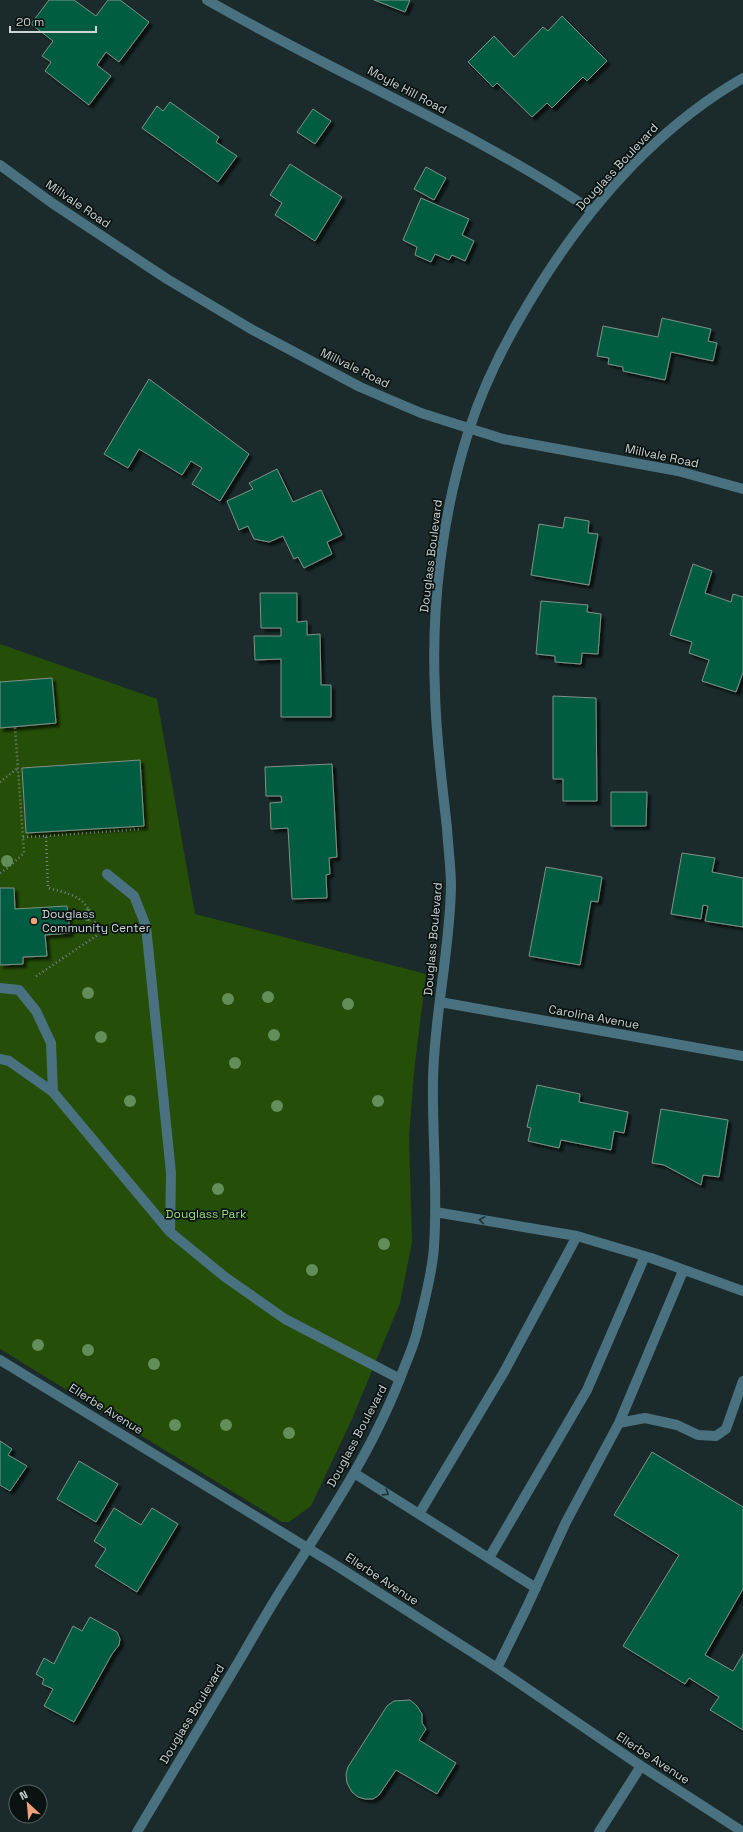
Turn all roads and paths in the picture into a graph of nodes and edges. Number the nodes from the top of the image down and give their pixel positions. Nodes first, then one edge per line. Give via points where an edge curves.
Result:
1 (207, 0) edge
2 (743, 78) edge
3 (0, 166) edge
4 (591, 210) junction
5 (469, 428) junction
6 (743, 489) edge
7 (15, 727) dead end
8 (18, 768) junction
9 (0, 782) edge
10 (142, 829) dead end
11 (46, 836) junction
12 (23, 837) junction
13 (0, 873) edge
14 (107, 874) dead end
15 (29, 980) dead end
16 (0, 988) edge
17 (440, 1002) junction
18 (743, 1056) edge
19 (0, 1059) edge
20 (53, 1092) junction
21 (435, 1212) junction
22 (170, 1232) junction
23 (577, 1236) junction
24 (645, 1256) junction
25 (683, 1271) junction
26 (743, 1292) edge
27 (0, 1360) edge
28 (400, 1379) junction
29 (743, 1381) edge
30 (619, 1423) junction
31 (354, 1473) junction
32 (419, 1514) junction
33 (309, 1548) junction
34 (489, 1558) junction
35 (536, 1588) junction
36 (497, 1668) junction
37 (641, 1766) junction
38 (137, 1832) edge
39 (599, 1832) edge
40 (743, 1832) edge

1 - 4 street, Moyle Hill Road via 455,130 558,188
2 - 4 street, Douglass Boulevard via 687,114 652,146
3 - 5 street, Millvale Road via 167,279 251,329 360,387 421,413
4 - 5 street, Douglass Boulevard via 546,273 509,337
5 - 6 street, Millvale Road via 503,439 678,471
5 - 17 street, Douglass Boulevard via 447,520 436,596 435,692 451,881 450,917
7 - 8 path
8 - 9 path
8 - 12 path
10 - 11 path
11 - 12 path
11 - 15 path via 48,888 72,894 85,903 91,910 99,934
12 - 13 path via 24,853
14 - 22 street via 134,896 146,926 171,1173
16 - 20 street via 19,990 36,1011 51,1043
17 - 18 street, Carolina Avenue
17 - 21 street, Douglass Boulevard via 433,1064
19 - 20 street via 9,1061
20 - 22 street
23 -> 21 street
21 - 28 street, Douglass Boulevard via 434,1252 416,1337
22 - 28 street via 225,1277 284,1319
23 - 24 street
23 - 32 street via 504,1372
24 - 25 street
24 - 34 street via 587,1390
25 - 26 street
25 - 30 street
27 - 33 street, Ellerbe Avenue
28 - 31 street, Douglass Boulevard via 390,1407
29 - 30 street via 726,1429 716,1436 698,1435 677,1425 645,1418
30 - 35 street via 566,1522
31 -> 32 street
31 - 33 street, Douglass Boulevard
32 - 34 street
33 - 36 street, Ellerbe Avenue
33 - 38 street, Douglass Boulevard
34 - 35 street
35 - 36 street
36 - 37 street, Ellerbe Avenue
37 - 39 street
37 - 40 street, Ellerbe Avenue

